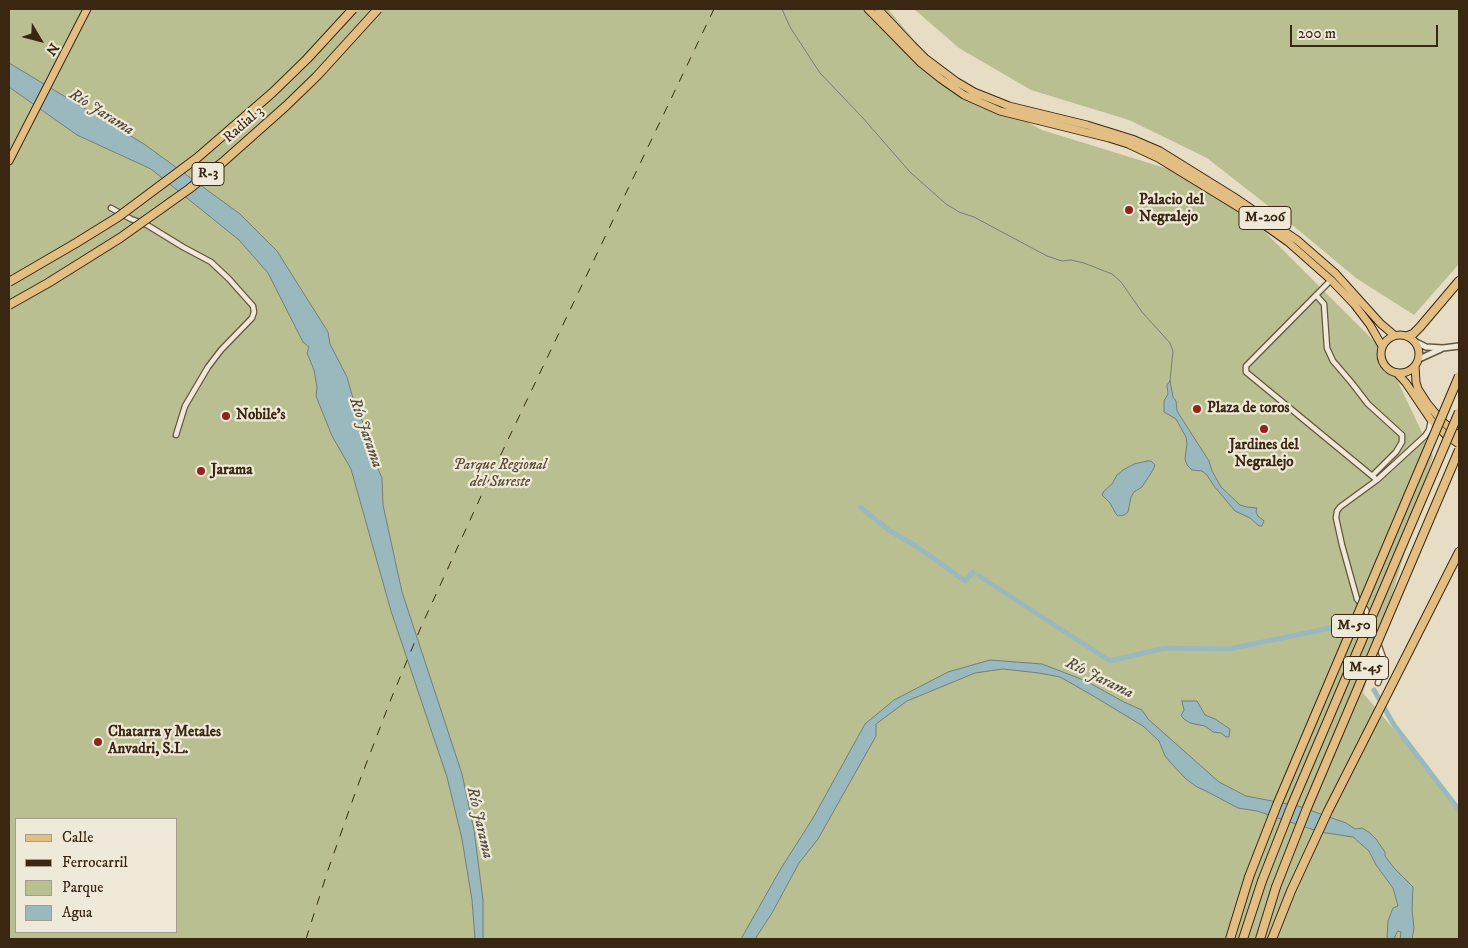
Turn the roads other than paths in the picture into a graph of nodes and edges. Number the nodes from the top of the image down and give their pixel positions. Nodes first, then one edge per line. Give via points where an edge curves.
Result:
1 (87, 9) edge
2 (353, 9) edge
3 (378, 9) edge
4 (868, 9) edge
5 (878, 9) edge
6 (9, 162) edge
7 (111, 208) dead end
8 (1331, 280) junction
9 (1459, 281) edge
10 (9, 282) edge
11 (1316, 294) junction
12 (9, 305) edge
13 (1394, 335) junction
14 (1408, 336) junction
15 (1416, 342) junction
16 (1382, 346) junction
17 (1459, 346) edge
18 (1443, 348) junction
19 (1419, 358) junction
20 (1415, 366) junction
21 (1397, 374) junction
22 (1459, 376) edge
23 (1459, 412) edge
24 (1431, 420) junction
25 (176, 435) dead end
26 (1446, 435) junction
27 (1424, 436) junction
28 (1459, 436) edge
29 (1459, 444) edge
30 (1459, 450) edge
31 (1372, 476) junction
32 (1377, 480) junction
33 (1459, 552) edge
34 (1378, 683) dead end
35 (1230, 939) edge
36 (1243, 939) edge
37 (1260, 939) edge
38 (1272, 939) edge

1 - 6 main road
2 - 10 highway, Radial 3 / R-3, bridge via 272,94 197,158 118,217
3 - 12 highway, Radial 3 / R-3, bridge via 317,76 223,162 120,238
4 - 8 main road, M-206 via 921,63 964,95 1000,111 1121,141 1158,158 1268,227
5 - 13 main road, M-206 via 912,46 974,92 1009,106 1087,124 1132,139 1160,152 1234,197 1296,240 1336,274
7 - 25 street via 147,224 211,262 253,306 252,318 208,367 185,406
8 - 11 street
8 - 16 main road, M-206 via 1354,304
9 - 14 highway via 1420,327
11 - 31 street via 1324,304 1327,348 1333,361 1368,404 1402,435 1396,452
11 - 31 street via 1246,366 1246,372
13 - 14 main road
13 - 16 main road
14 - 15 main road
15 - 18 street via 1426,347
15 - 19 main road
16 - 21 main road, M-206 via 1382,363
17 - 18 street
18 - 19 street
19 - 20 main road
20 - 21 main road
20 - 28 main road via 1416,382 1427,403
21 - 24 main road, M-206
22 - 35 highway, M-50, bridge via 1277,805 1249,877
23 - 36 highway, M-45, bridge via 1295,798
24 - 26 main road, M-206
24 - 27 street
26 - 27 street via 1437,432
26 - 29 main road, M-206
27 - 32 street
30 - 37 highway, M-45, bridge via 1307,808 1276,886
31 - 32 street
32 - 34 street via 1340,507 1336,518 1357,599 1366,610 1385,663
33 - 38 highway via 1328,811

